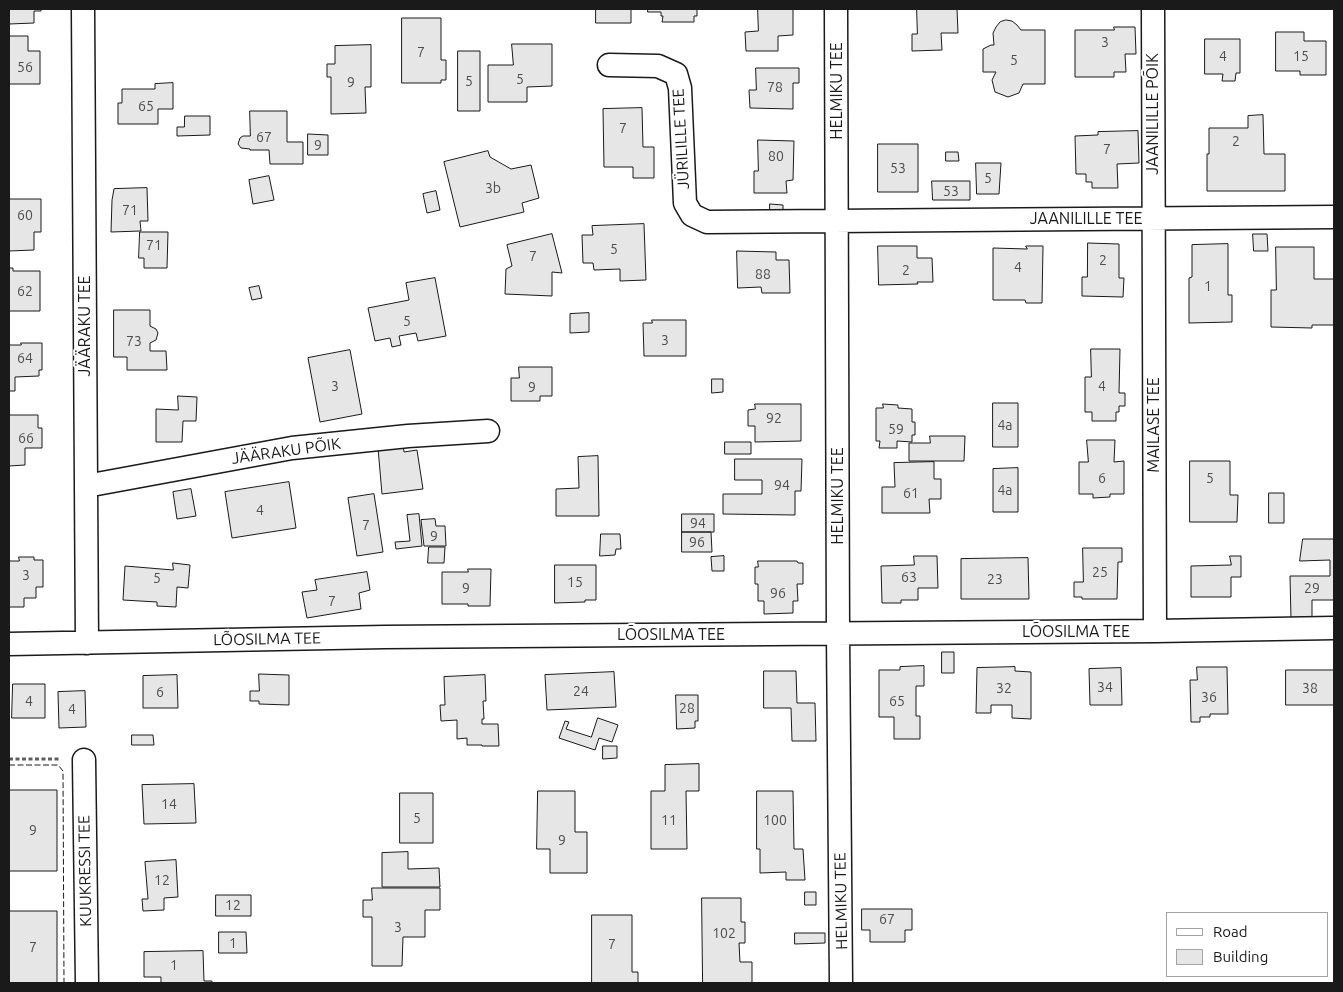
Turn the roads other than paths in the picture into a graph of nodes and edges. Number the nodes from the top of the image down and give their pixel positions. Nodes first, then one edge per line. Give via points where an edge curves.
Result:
1 (83, 9) edge
2 (836, 9) edge
3 (1153, 9) edge
4 (608, 65) dead end
5 (1334, 216) edge
6 (1154, 219) junction
7 (837, 221) junction
8 (488, 431) dead end
9 (86, 486) junction
10 (1334, 628) edge
11 (1155, 631) junction
12 (838, 634) junction
13 (87, 643) junction
14 (9, 644) edge
15 (84, 760) dead end
16 (86, 983) edge
17 (841, 983) edge

1 - 9 street, JÄÄRAKU TEE
2 - 7 street, HELMIKU TEE
3 - 6 street, JAANILILLE PÕIK
4 - 7 street, JÜRILILLE TEE via 658,66 676,74 680,88 684,203 692,215 707,222
5 - 6 street, JAANILILLE TEE
6 - 7 street, JAANILILLE TEE
6 - 11 street, MAILASE TEE
7 - 12 street, HELMIKU TEE
8 - 9 street, JÄÄRAKU PÕIK via 292,448
9 - 13 street, JÄÄRAKU TEE
10 - 11 street, LÕOSILMA TEE
11 - 12 street, LÕOSILMA TEE
12 - 13 street, LÕOSILMA TEE
12 - 17 street, HELMIKU TEE
13 - 14 street, LÕOSILMA TEE
15 - 16 street, KUUKRESSI TEE

